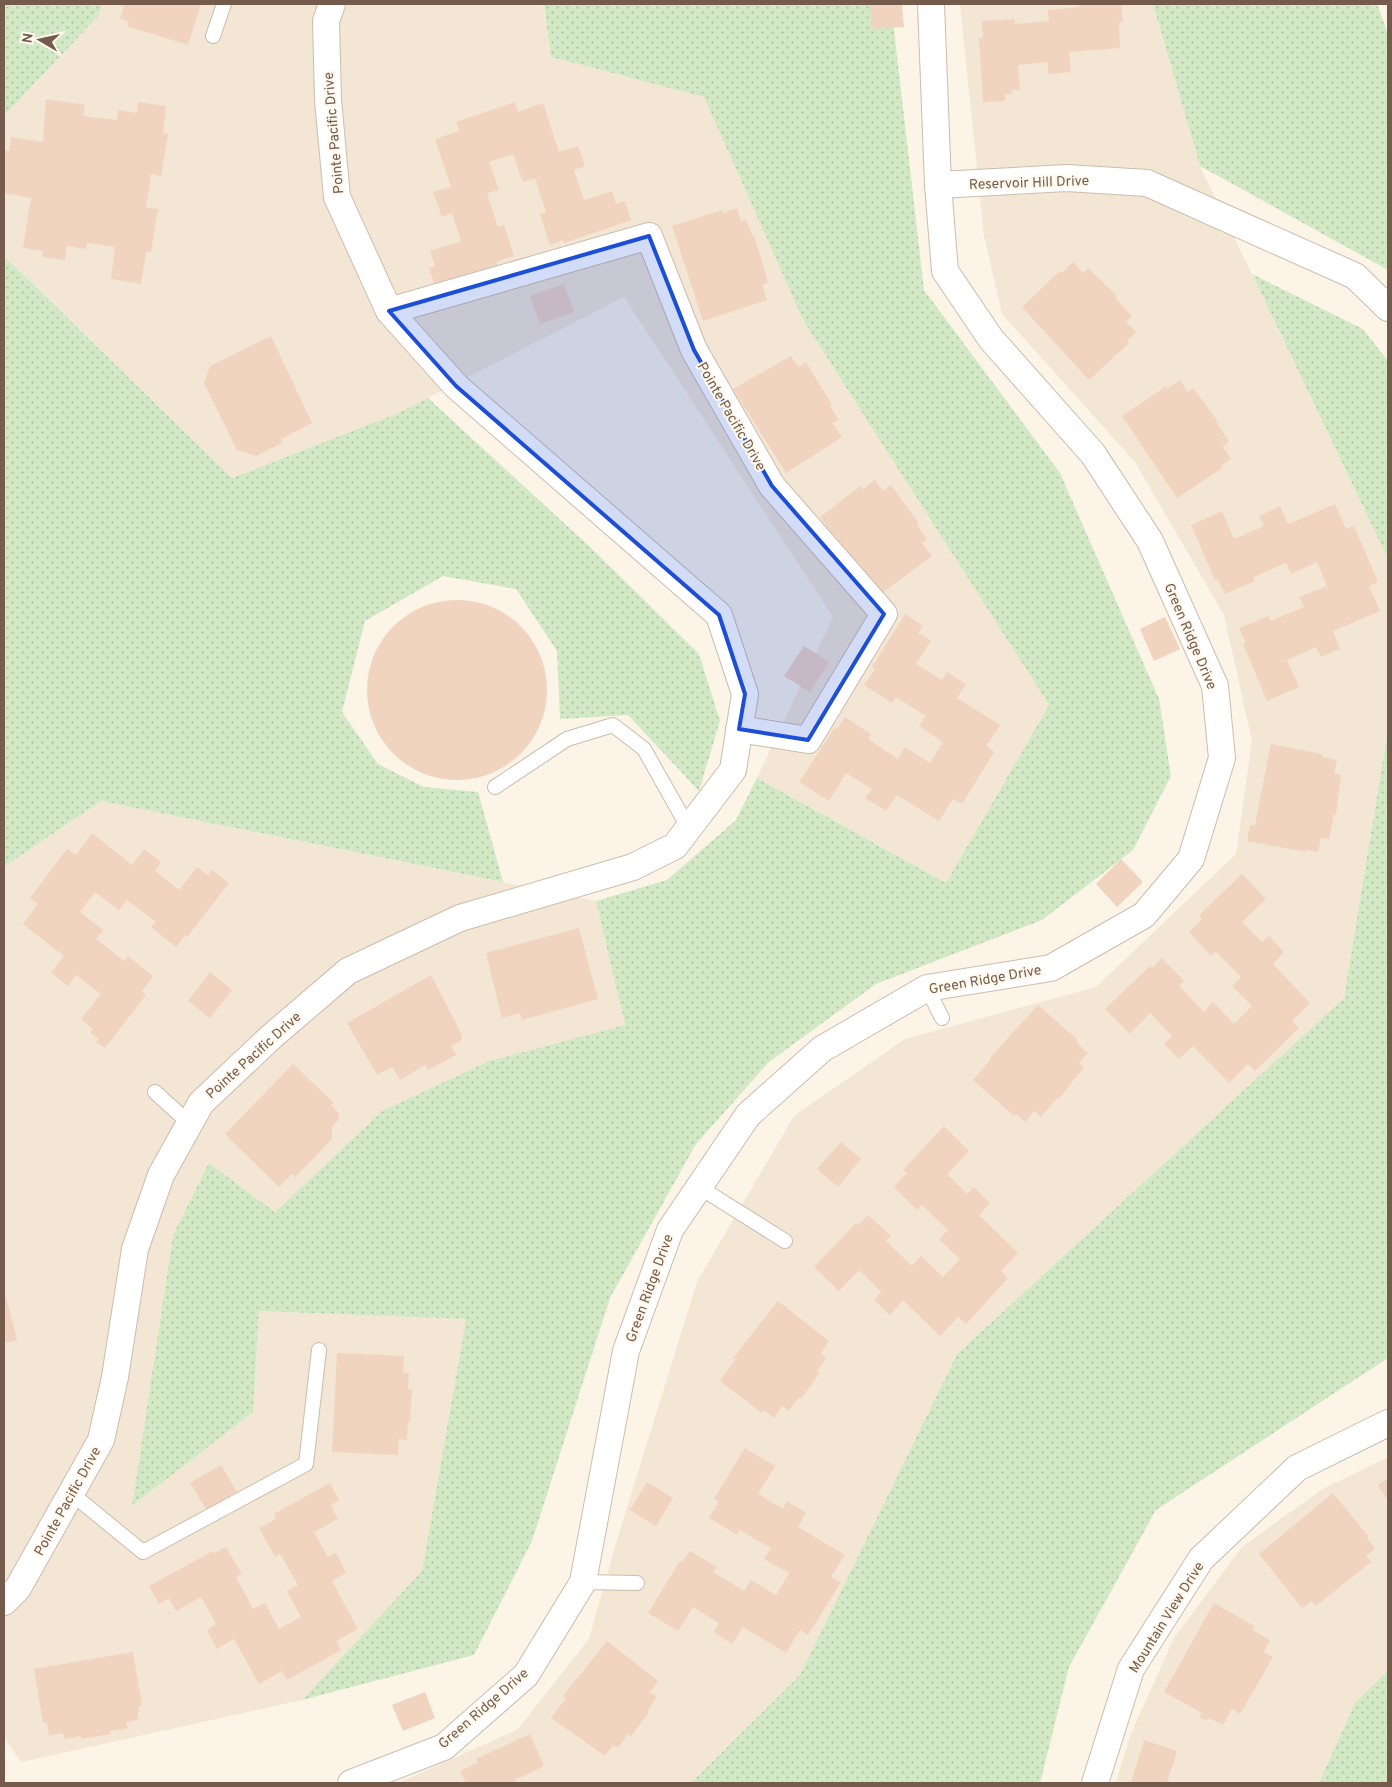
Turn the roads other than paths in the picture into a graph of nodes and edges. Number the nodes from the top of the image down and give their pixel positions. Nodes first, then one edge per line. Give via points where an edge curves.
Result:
1 (224, 4) edge
2 (332, 4) edge
3 (931, 4) edge
4 (213, 36) dead end
5 (938, 185) junction
6 (1388, 308) edge
7 (389, 311) junction
8 (739, 729) junction
9 (495, 788) dead end
10 (689, 829) junction
11 (928, 988) junction
12 (942, 1018) dead end
13 (155, 1092) dead end
14 (190, 1124) junction
15 (700, 1187) junction
16 (786, 1241) dead end
17 (319, 1350) dead end
18 (1388, 1424) edge
19 (72, 1494) junction
20 (583, 1582) junction
21 (637, 1583) dead end
22 (4, 1602) edge
23 (351, 1783) edge
24 (1095, 1783) edge

1 - 4 lane
2 - 7 street, Pointe Pacific Drive via 326,22 328,100 337,197
3 - 5 street
5 - 6 street, Reservoir Hill Drive via 1067,178 1147,183 1355,276
5 - 11 street, Green Ridge Drive via 945,271 991,339 1093,454 1150,541 1215,686 1222,758 1191,859 1144,915 1051,968
7 - 8 street, Pointe Pacific Drive via 456,386 719,615 745,694
7 - 8 street, Pointe Pacific Drive via 649,236 694,350 772,486 884,614 808,740
8 - 10 street, Pointe Pacific Drive via 733,770
9 - 10 lane via 567,739 613,725 644,749
10 - 14 street, Pointe Pacific Drive via 675,846 633,867 460,918 348,971 200,1103
11 - 12 lane
11 - 15 street, Green Ridge Drive via 822,1049 748,1115
13 - 14 lane
14 - 19 street, Pointe Pacific Drive via 161,1175 135,1249 115,1377 100,1440
15 - 16 lane
15 - 20 street, Green Ridge Drive via 670,1230 626,1351
17 - 19 lane via 306,1464 143,1552
18 - 24 street, Mountain View Drive via 1296,1468 1200,1559 1131,1669
19 - 22 street, Pointe Pacific Drive via 18,1588
20 - 21 lane
20 - 23 street, Green Ridge Drive via 526,1675 444,1747

